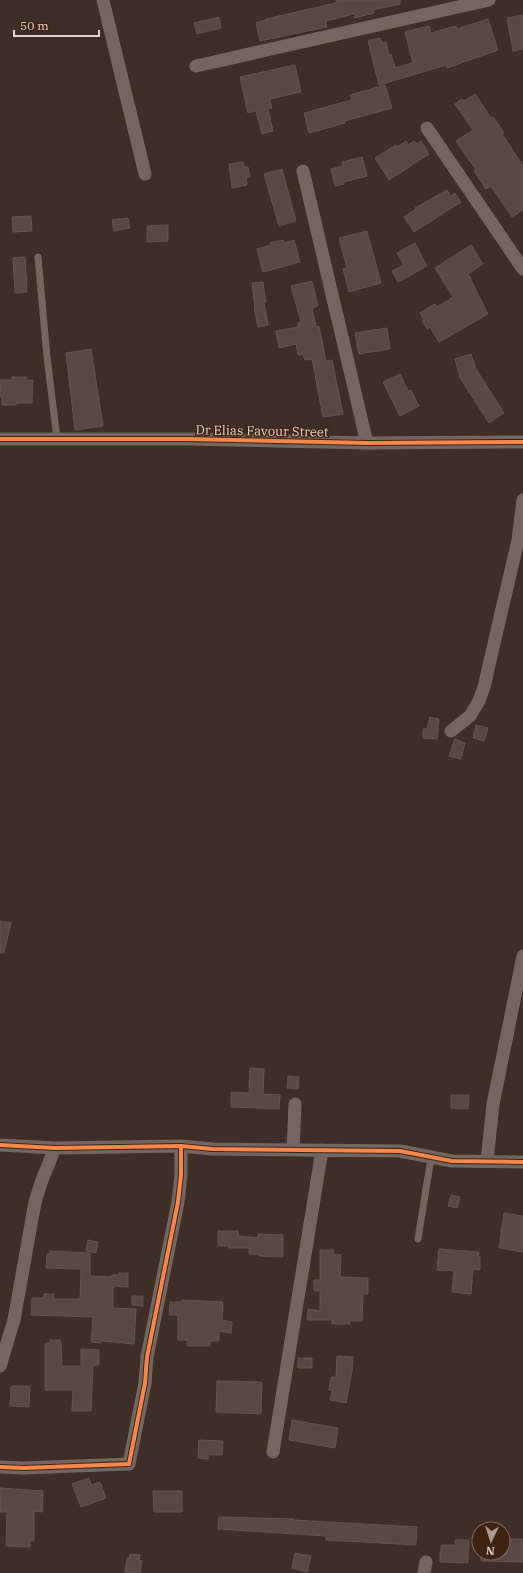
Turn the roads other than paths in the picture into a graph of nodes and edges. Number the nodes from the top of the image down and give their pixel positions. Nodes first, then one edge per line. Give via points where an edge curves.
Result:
1 (103, 0) edge
2 (489, 0) edge
3 (196, 66) dead end
4 (427, 128) dead end
5 (303, 171) dead end
6 (145, 174) dead end
7 (38, 257) dead end
8 (523, 269) edge
9 (57, 439) junction
10 (0, 440) edge
11 (523, 442) edge
12 (367, 443) junction
13 (523, 500) edge
14 (451, 731) dead end
15 (523, 956) edge
16 (295, 1104) dead end
17 (0, 1145) edge
18 (181, 1146) junction
19 (55, 1148) junction
20 (293, 1150) junction
21 (322, 1150) junction
22 (431, 1158) junction
23 (487, 1161) junction
24 (523, 1162) edge
25 (418, 1239) dead end
26 (0, 1366) edge
27 (273, 1452) dead end
28 (0, 1467) edge

1 - 6 street
2 - 3 street
4 - 8 street
5 - 12 street
7 - 9 lane
9 - 10 street, Dr Elias Favour Street
9 - 12 street, Dr Elias Favour Street
11 - 12 street, Dr Elias Favour Street
13 - 14 street via 518,540 484,687 470,716
15 - 23 street via 493,1104
16 - 20 street
17 - 19 street
18 - 19 street
18 - 20 street
18 - 28 street via 182,1175 178,1202 129,1464
19 - 26 street via 35,1202 14,1320
20 - 21 street
21 - 22 street via 400,1151
21 - 27 street
22 - 23 street
22 - 25 lane
23 - 24 street

